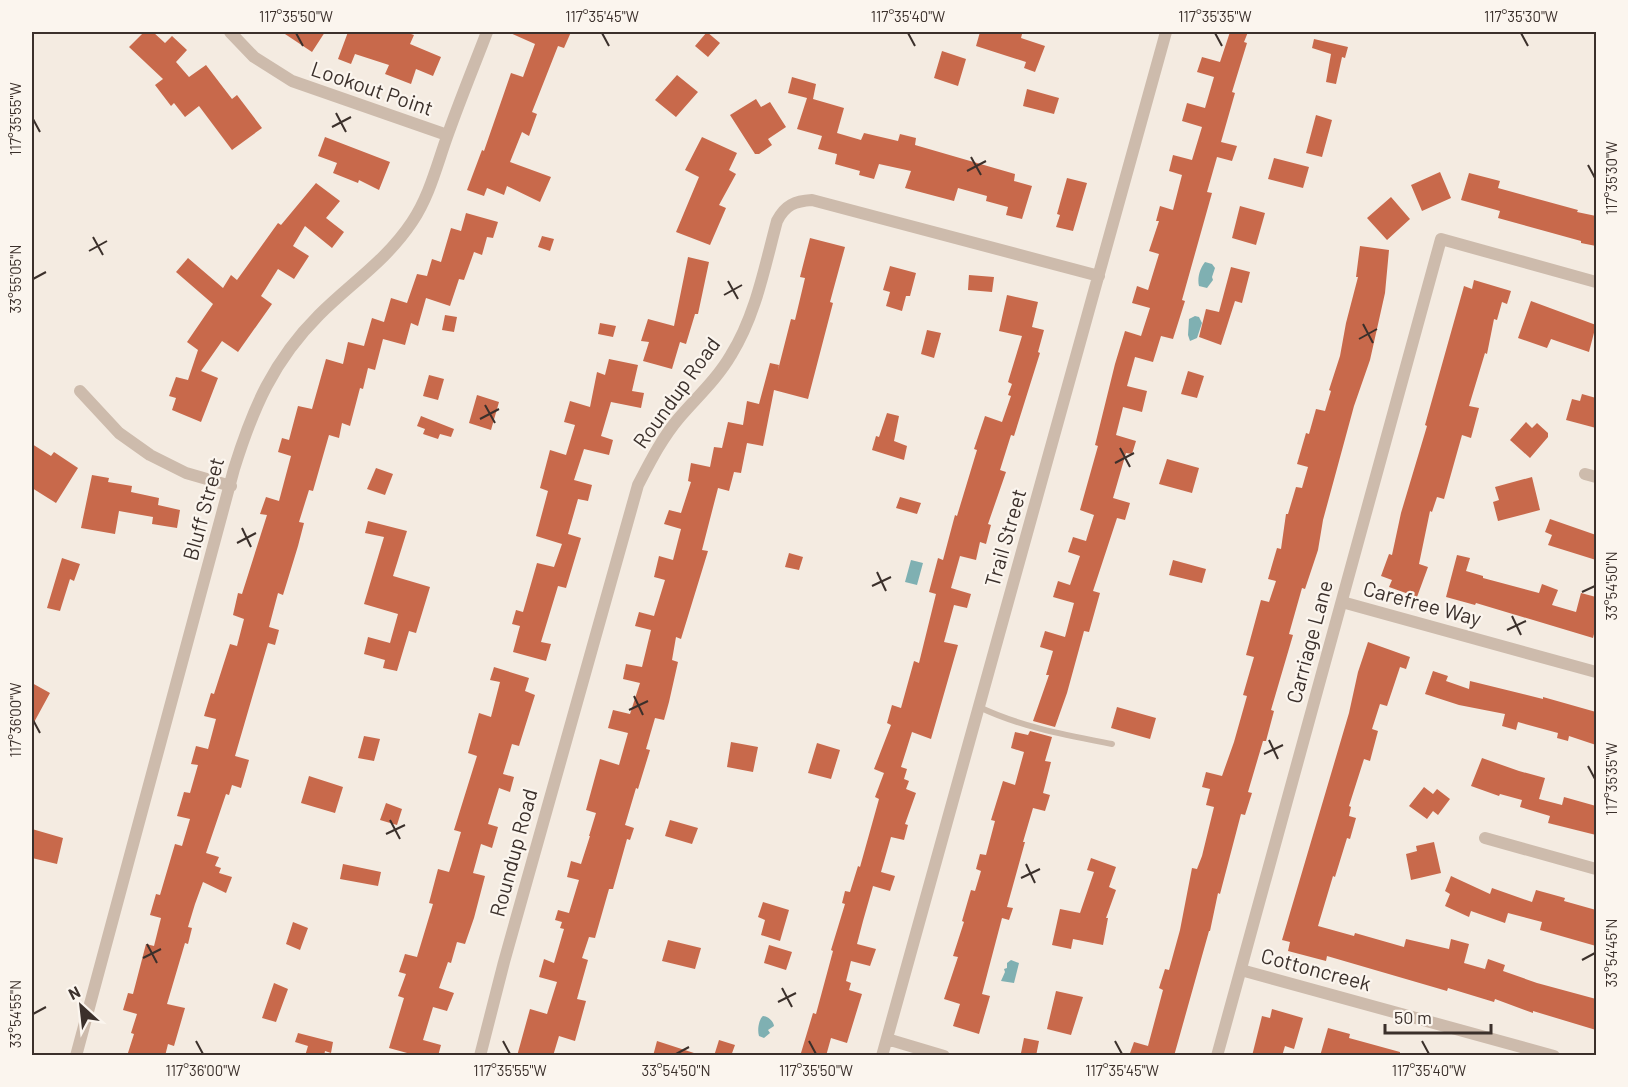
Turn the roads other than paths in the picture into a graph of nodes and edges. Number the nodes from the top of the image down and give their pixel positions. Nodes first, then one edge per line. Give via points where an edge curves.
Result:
1 (230, 32) edge
2 (487, 32) edge
3 (1166, 32) edge
4 (447, 135) junction
5 (1099, 276) junction
6 (1596, 282) edge
7 (80, 391) dead end
8 (231, 486) junction
9 (1342, 602) junction
10 (1596, 672) edge
11 (979, 707) junction
12 (1112, 744) dead end
13 (1485, 838) dead end
14 (1596, 869) edge
15 (1241, 970) junction
16 (887, 1039) junction
17 (76, 1056) edge
18 (480, 1056) edge
19 (882, 1056) edge
20 (944, 1056) edge
21 (1217, 1056) edge
22 (1554, 1056) edge

1 - 4 street, Lookout Point via 254,57 292,81
2 - 4 street, Bluff Street
3 - 5 street, Trail Street
4 - 8 street, Bluff Street via 431,186 398,242 305,329 280,362 256,405
5 - 11 street, Trail Street
5 - 18 street, Roundup Road via 812,200 790,204 782,211 755,301 732,354 678,419 638,485
6 - 9 street, Carriage Lane via 1441,239
7 - 8 street via 119,433 150,455 186,473
8 - 17 street, Bluff Street
9 - 10 street, Carefree Way
9 - 15 street, Carriage Lane
11 - 12 lane via 1047,732
11 - 16 street, Trail Street
13 - 14 street
15 - 21 street, Carriage Lane
15 - 22 street, Cottoncreek
16 - 19 street, Trail Street
16 - 20 street

